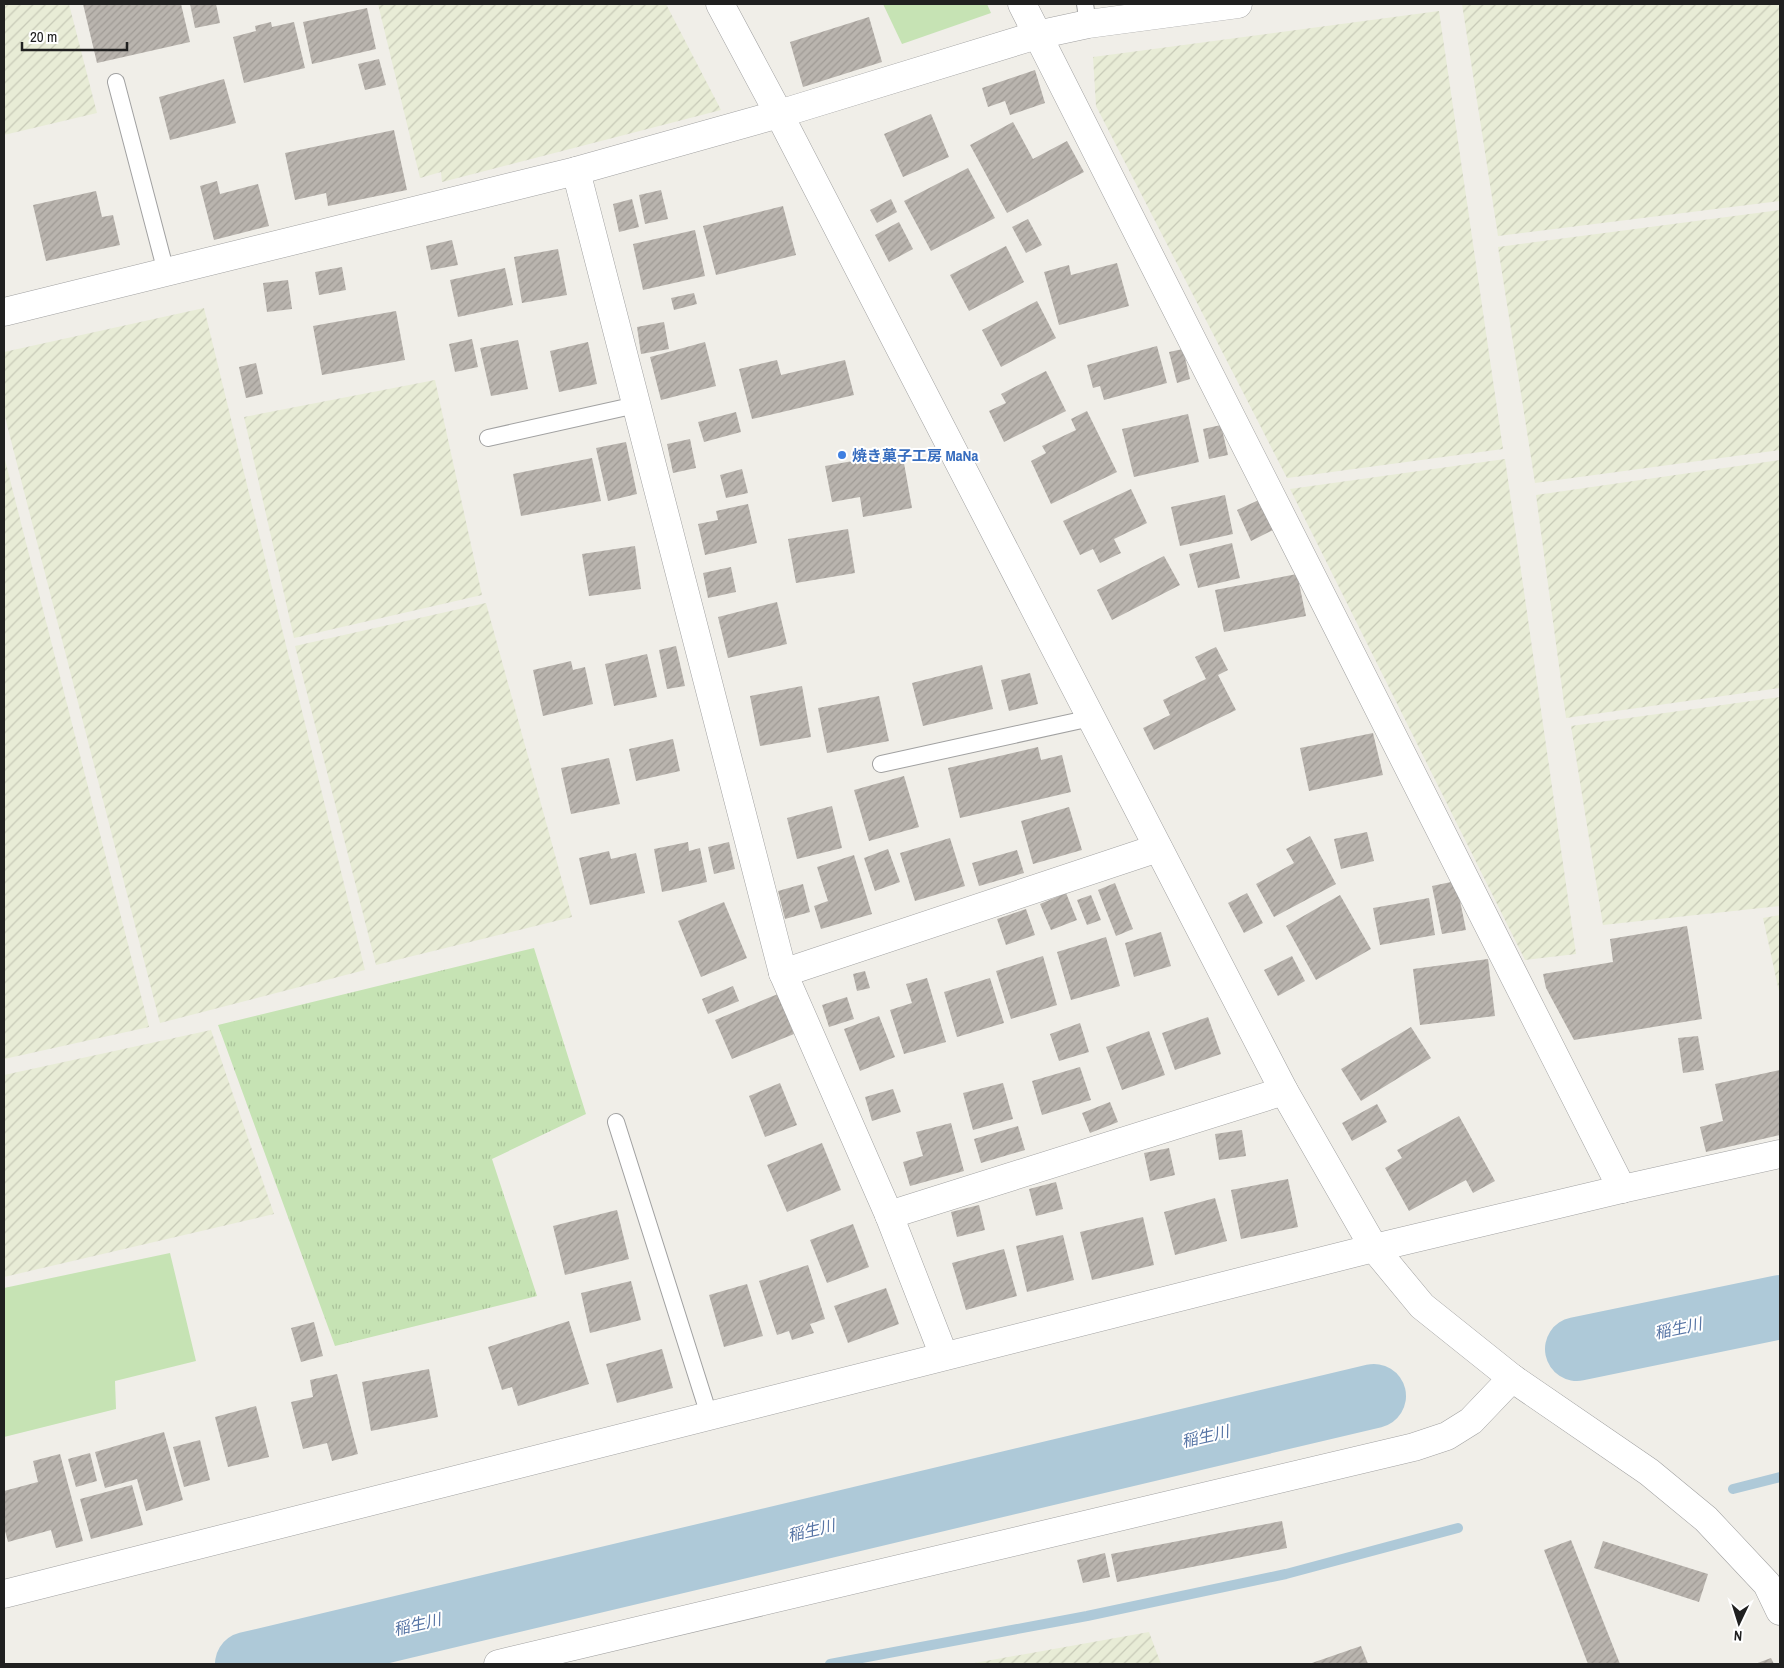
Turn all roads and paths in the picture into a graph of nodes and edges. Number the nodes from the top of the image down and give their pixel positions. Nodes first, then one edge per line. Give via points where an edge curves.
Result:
1 (720, 4) edge
2 (1022, 4) edge
3 (1238, 4) edge
4 (1087, 14) edge
5 (1037, 35) junction
6 (116, 82) dead end
7 (779, 114) junction
8 (576, 172) junction
9 (166, 272) junction
10 (4, 312) edge
11 (636, 405) junction
12 (488, 438) dead end
13 (1091, 718) junction
14 (881, 764) dead end
15 (1158, 848) junction
16 (783, 973) junction
17 (1284, 1091) junction
18 (616, 1122) dead end
19 (1780, 1154) edge
20 (1622, 1189) junction
21 (888, 1215) junction
22 (1374, 1248) junction
23 (944, 1356) junction
24 (1512, 1378) junction
25 (709, 1416) junction
26 (4, 1594) edge
27 (1780, 1611) edge
28 (498, 1664) edge

1 - 7 street
2 - 5 street
3 - 4 street
4 - 5 street
5 - 7 street
5 - 20 street
6 - 9 lane
7 - 8 street
7 - 13 street
8 - 9 street
8 - 11 street
9 - 10 street
11 - 12 lane
11 - 16 street
13 - 14 lane
13 - 15 street
15 - 16 street
15 - 17 street
16 - 21 street
17 - 21 street
17 - 22 street
18 - 25 lane
19 - 20 street
20 - 22 street
21 - 23 street
22 - 23 street
22 - 24 street via 1422,1306
23 - 25 street
24 - 27 street via 1649,1472 1706,1519 1766,1584
24 - 28 street via 1471,1421 1447,1436 1414,1447
25 - 26 street

